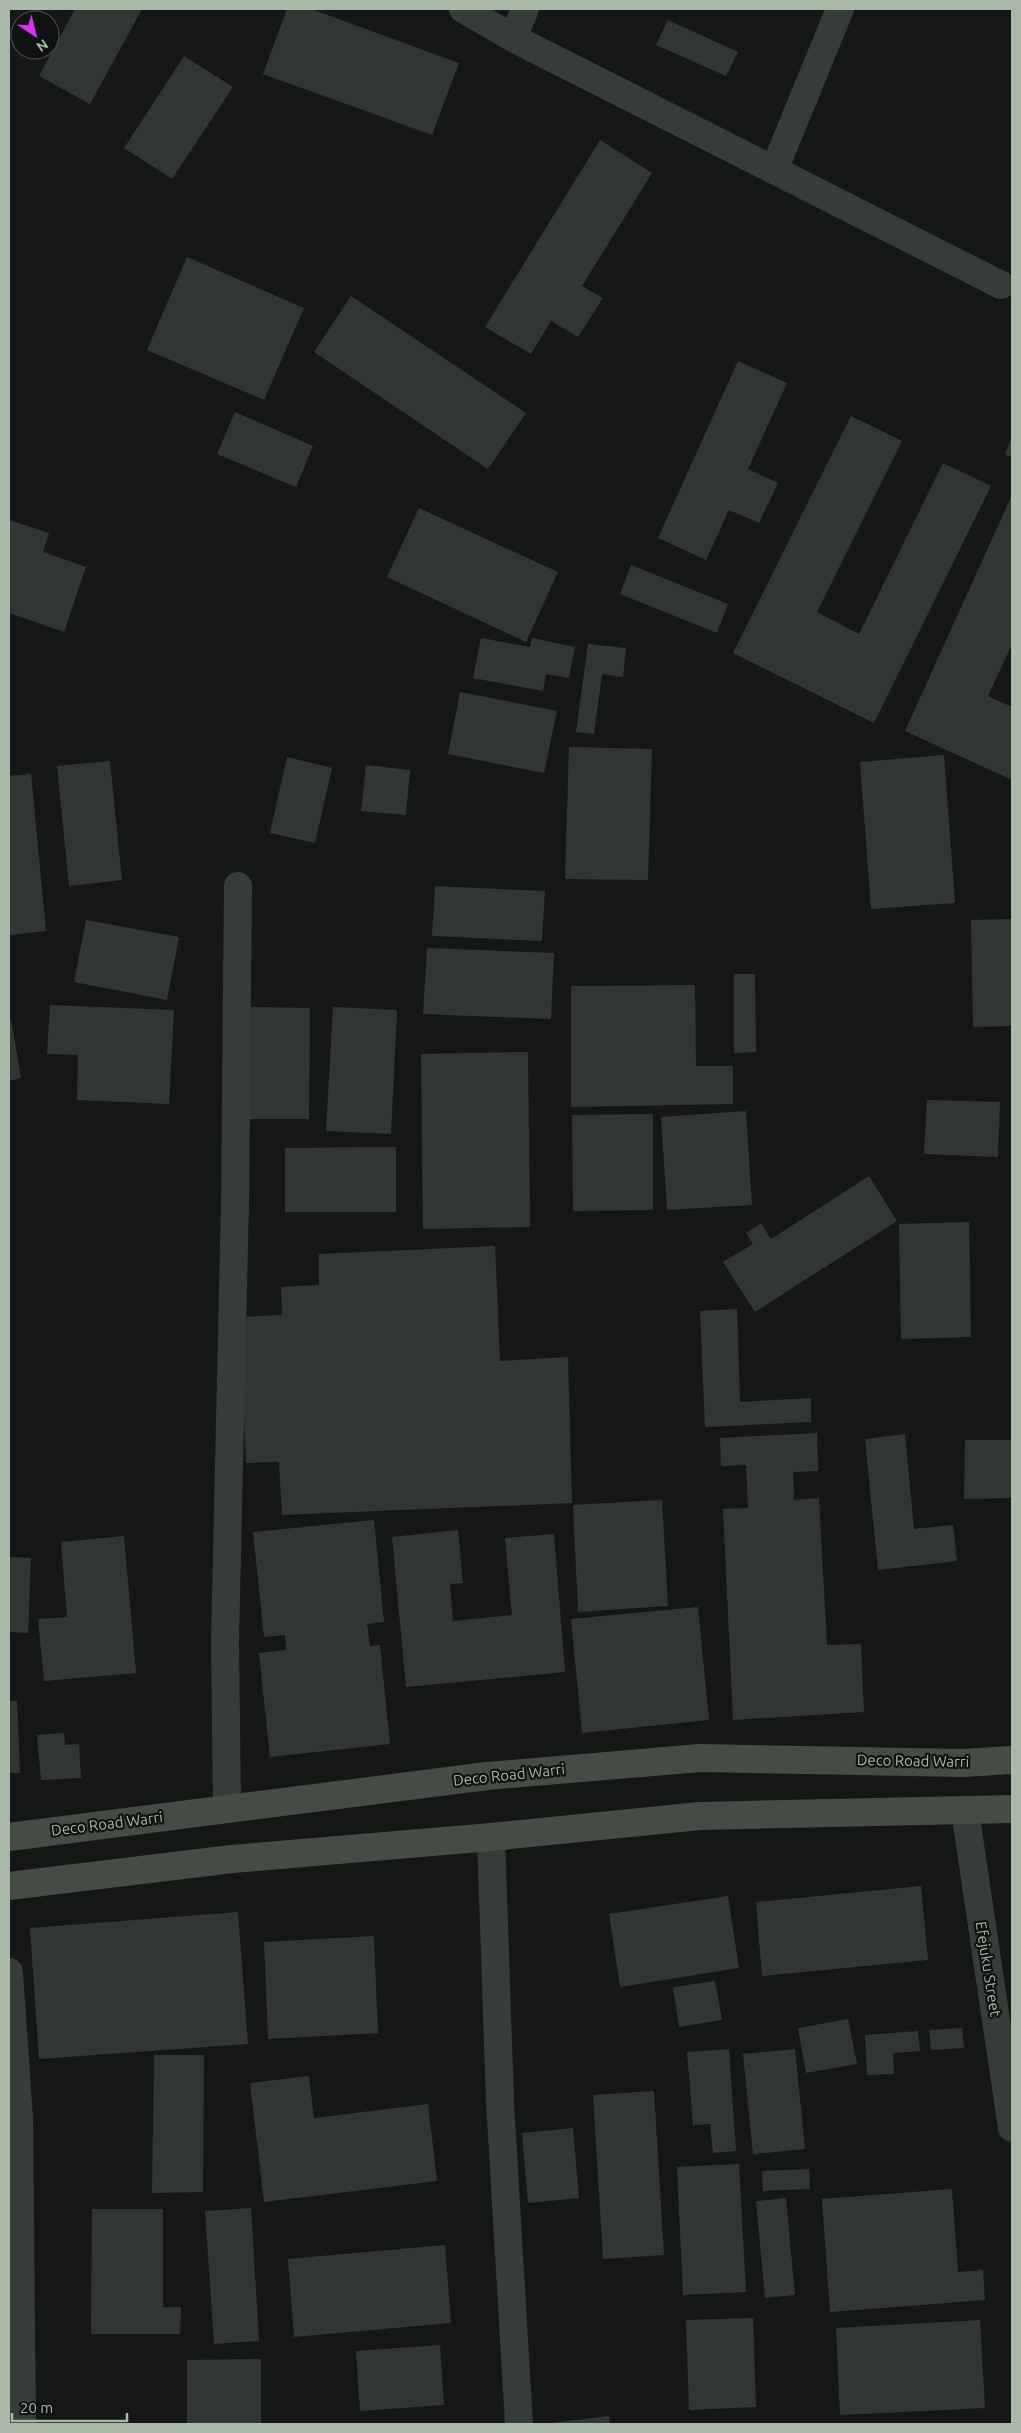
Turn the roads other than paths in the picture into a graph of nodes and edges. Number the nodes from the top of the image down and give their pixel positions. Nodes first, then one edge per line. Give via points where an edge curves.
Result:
1 (463, 9) edge
2 (525, 9) edge
3 (840, 9) edge
4 (513, 38) junction
5 (774, 170) junction
6 (1001, 285) dead end
7 (238, 886) dead end
8 (1012, 1760) edge
9 (227, 1809) junction
10 (1012, 1809) edge
11 (965, 1811) junction
12 (9, 1837) edge
13 (491, 1837) junction
14 (9, 1886) edge
15 (9, 1972) edge
16 (1012, 2128) edge
17 (22, 2424) edge
18 (519, 2424) edge

1 - 4 street
2 - 4 street
3 - 5 street
4 - 5 street
5 - 6 street
7 - 9 street via 225,1641
8 - 9 main road, Deco Road Warri via 963,1763 700,1758 487,1776
9 - 12 main road, Deco Road Warri
10 - 11 main road
11 - 13 main road via 700,1816
11 - 16 street, Efejuku Street
13 - 14 main road via 232,1859
13 - 18 street via 500,2102
15 - 17 street via 19,2118

